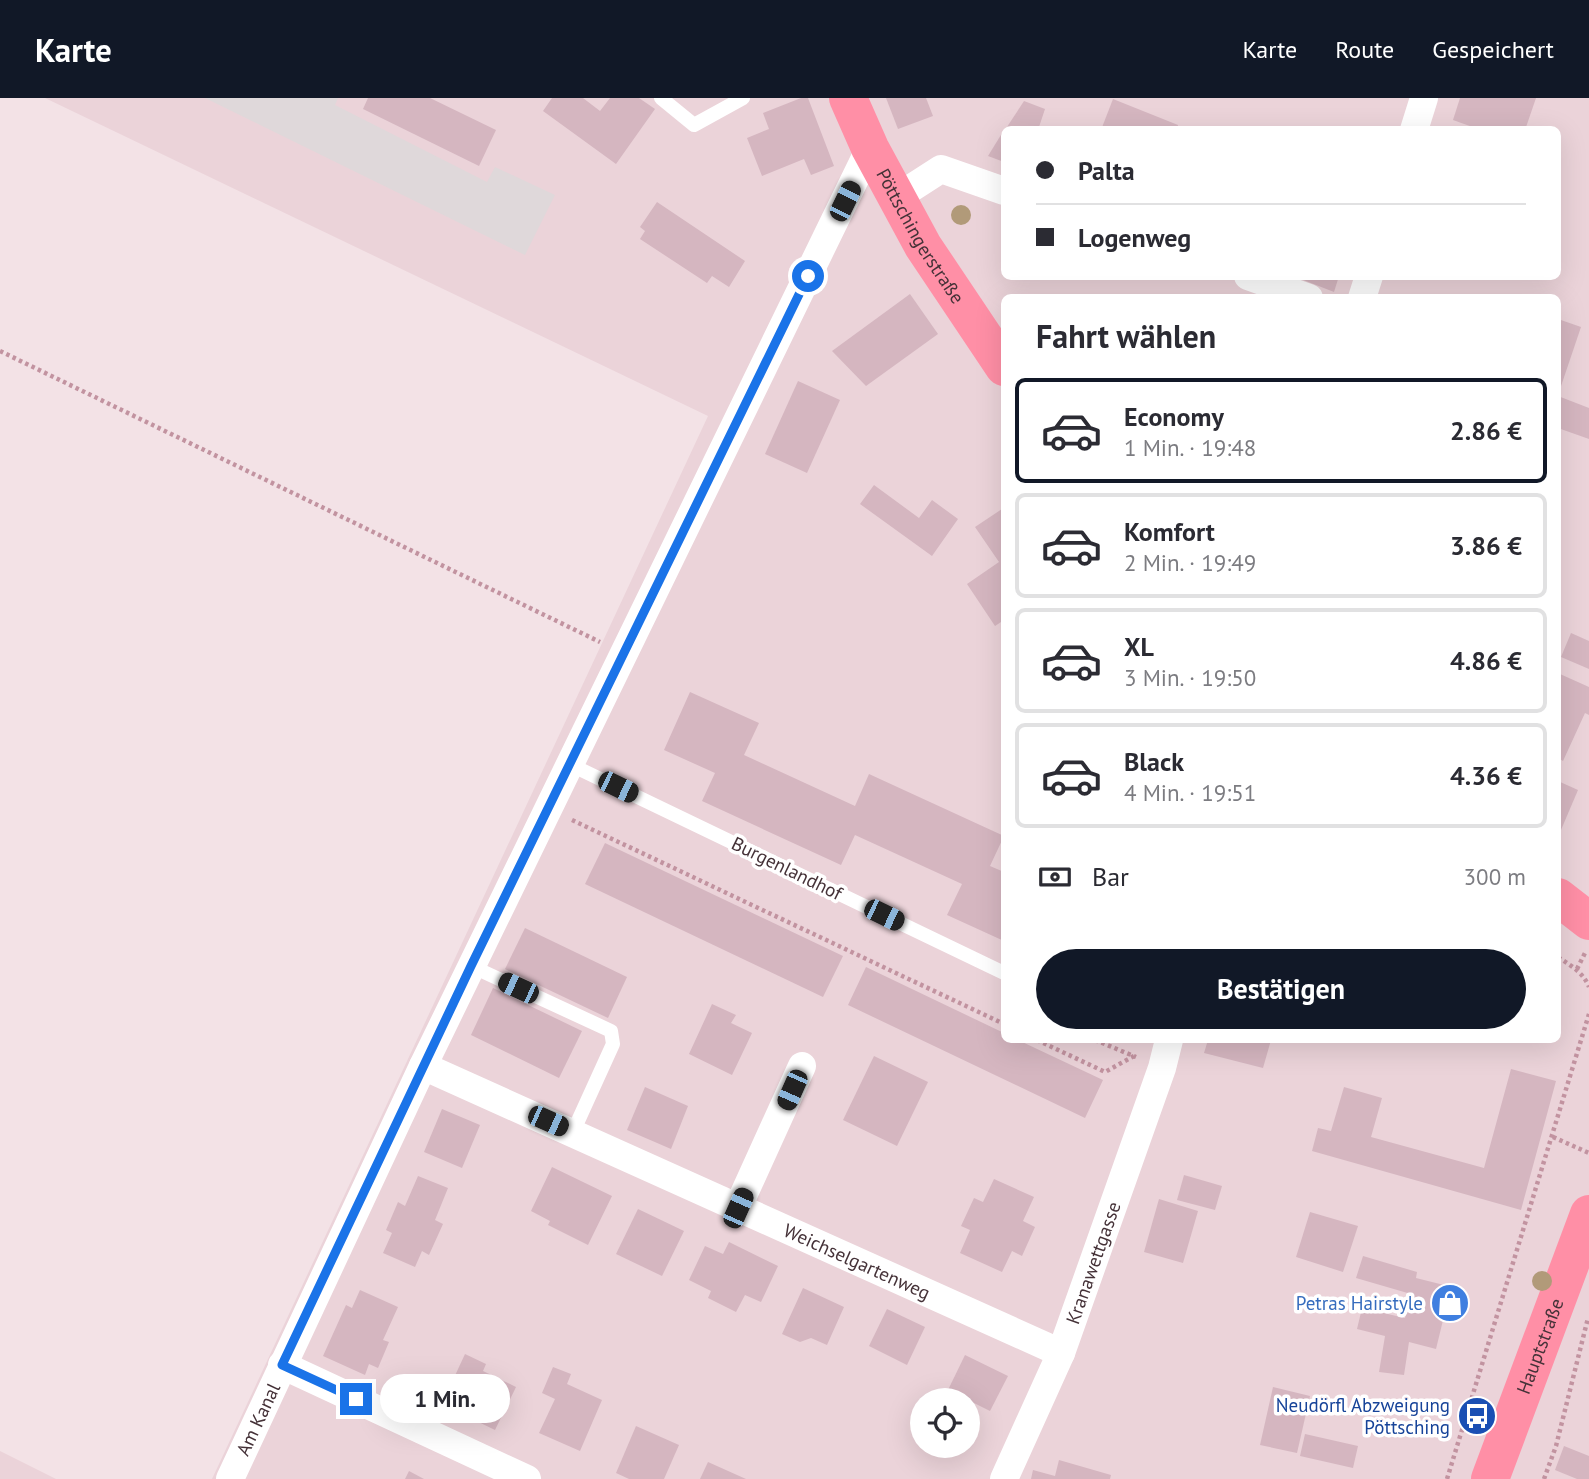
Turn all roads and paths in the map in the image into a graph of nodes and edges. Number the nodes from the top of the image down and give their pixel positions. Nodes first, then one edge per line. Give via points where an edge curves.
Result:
1 (661, 98) edge
2 (743, 98) edge
3 (848, 98) edge
4 (1424, 98) edge
5 (1415, 126) edge
6 (870, 148) junction
7 (1001, 190) edge
8 (896, 198) junction
9 (1259, 280) edge
10 (1298, 294) edge
11 (0, 351) edge
12 (1001, 363) edge
13 (623, 653) junction
14 (569, 764) junction
15 (548, 808) junction
16 (1561, 901) edge
17 (1588, 935) edge
18 (1561, 959) edge
19 (471, 966) junction
20 (1577, 970) junction
21 (1001, 972) edge
22 (1589, 987) edge
23 (1589, 1014) edge
24 (1001, 1023) edge
25 (1043, 1043) edge
26 (1102, 1043) edge
27 (1168, 1043) edge
28 (1134, 1056) junction
29 (423, 1066) junction
30 (802, 1066) dead end
31 (1162, 1068) junction
32 (573, 1132) junction
33 (1553, 1137) junction
34 (1589, 1153) edge
35 (738, 1208) junction
36 (1589, 1214) edge
37 (1589, 1316) edge
38 (1061, 1353) junction
39 (282, 1365) junction
40 (230, 1479) edge
41 (527, 1479) edge
42 (1004, 1479) edge
43 (1447, 1479) edge
44 (1490, 1479) edge
45 (1544, 1479) edge

1 - 2 lane via 694,125
3 - 6 main road, Pöttschingerstraße
4 - 5 street
6 - 8 main road, Pöttschingerstraße
6 - 13 street, Am Kanal
7 - 8 street via 941,169
8 - 12 main road, Pöttschingerstraße
9 - 10 street
11 - 13 path
13 - 14 street, Am Kanal
14 - 15 street, Am Kanal
14 - 21 lane, Burgenlandhof
15 - 19 street, Am Kanal
15 - 24 path
16 - 17 main road
17 - 20 path
18 - 20 path
19 - 29 street, Am Kanal
19 - 32 lane via 611,1031 613,1044
20 - 22 path
23 - 33 path
25 - 28 path via 1105,1072
26 - 28 path
27 - 31 street, Kranawettgasse
28 - 31 path
29 - 32 street, Weichselgartenweg
29 - 39 street, Am Kanal
30 - 35 street
31 - 38 street, Kranawettgasse
32 - 35 street, Weichselgartenweg
33 - 34 path
33 - 43 path
35 - 38 street, Weichselgartenweg
36 - 44 main road, Hauptstraße
37 - 45 path
38 - 42 street, Kranawettgasse
39 - 40 street, Am Kanal
39 - 41 street

